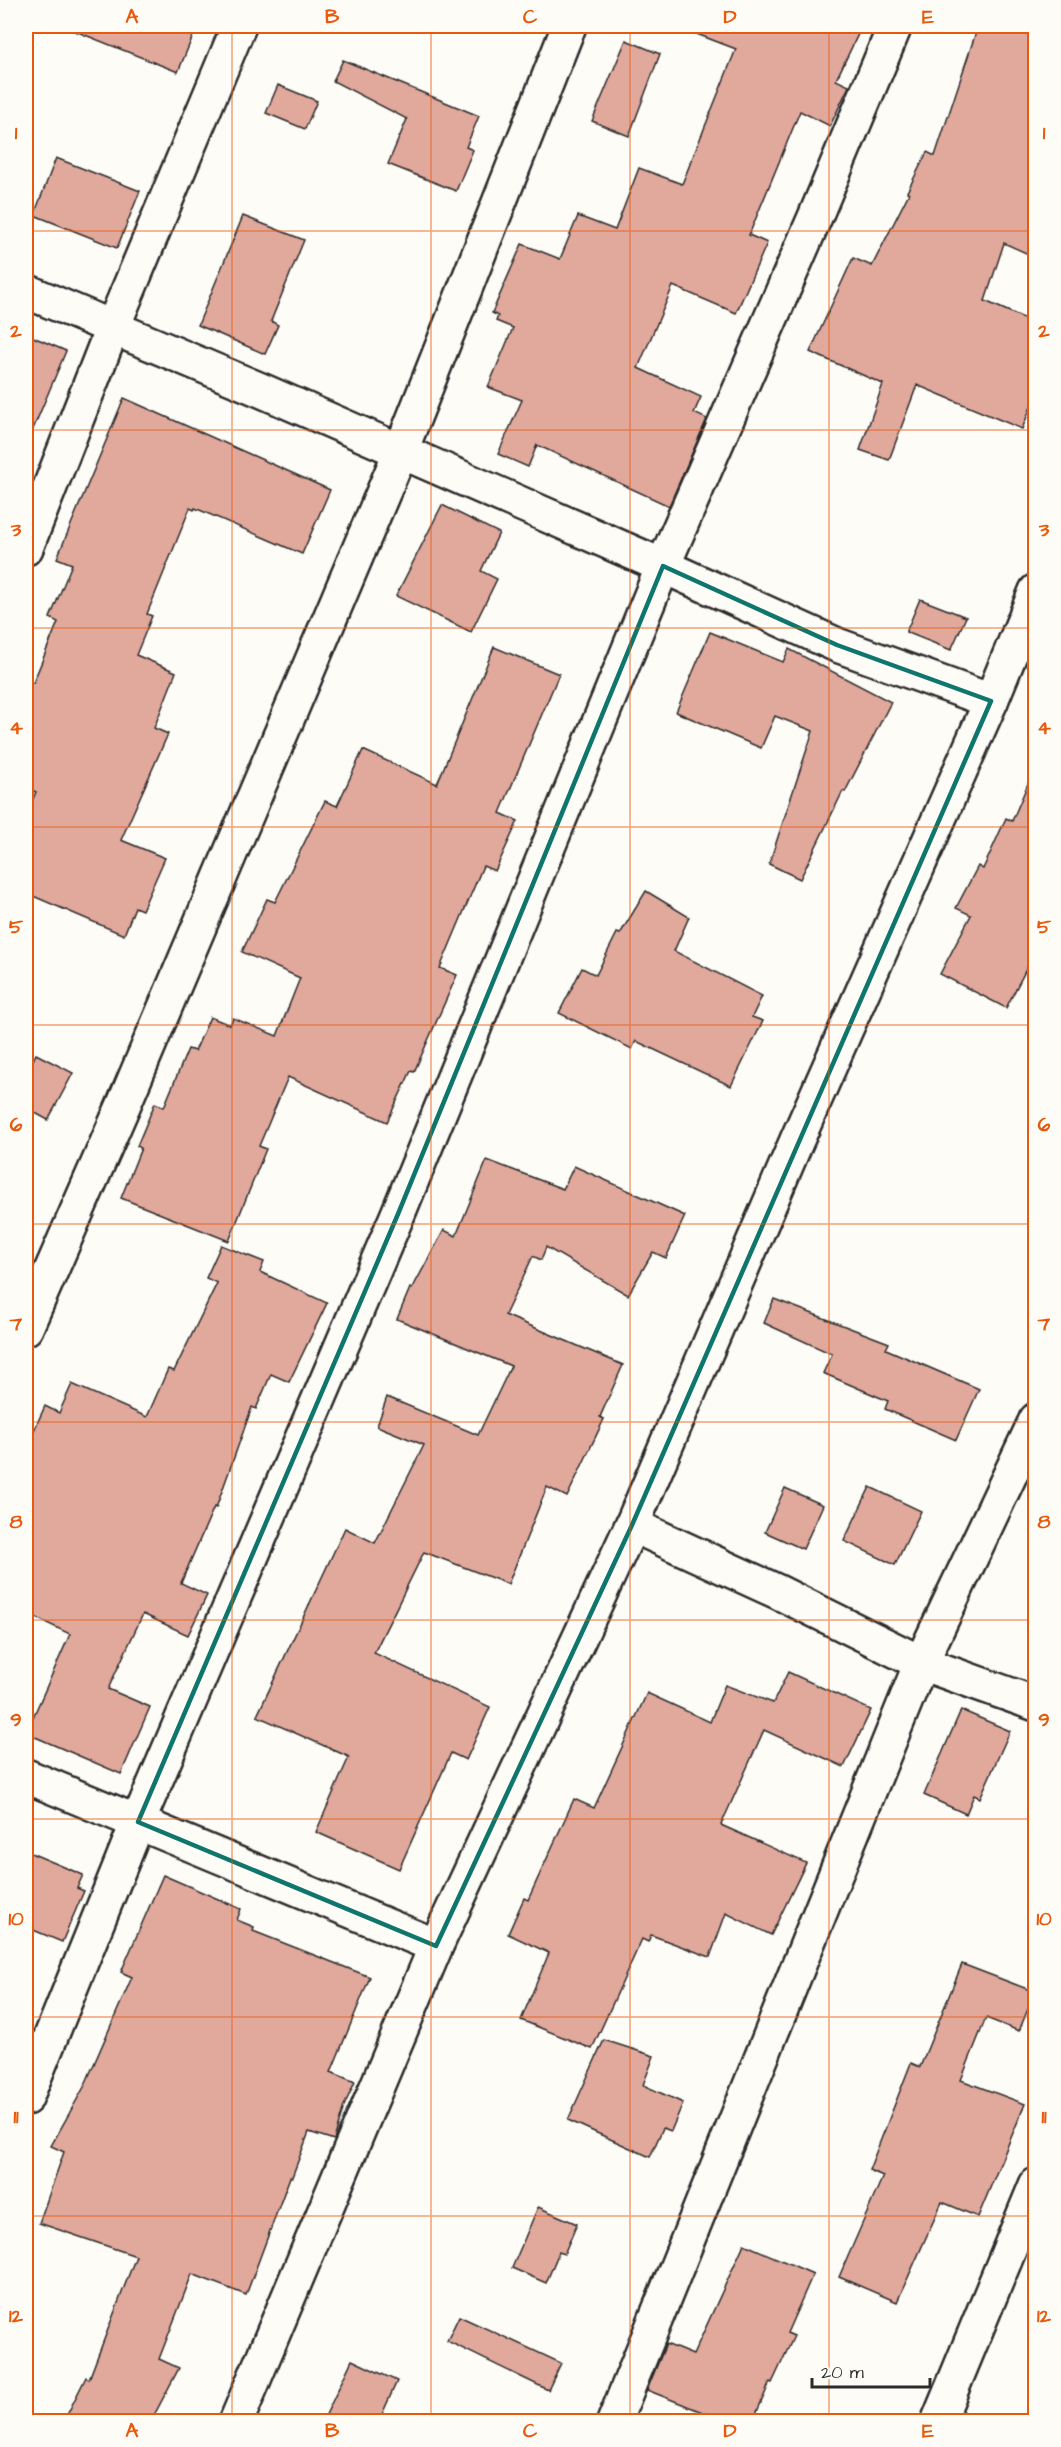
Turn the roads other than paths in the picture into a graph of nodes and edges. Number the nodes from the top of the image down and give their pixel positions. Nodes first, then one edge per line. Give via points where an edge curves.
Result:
1 (239, 26) edge
2 (569, 26) edge
3 (895, 26) edge
4 (26, 291) edge
5 (112, 329) junction
6 (399, 453) junction
7 (26, 548) edge
8 (663, 566) junction
9 (1035, 591) edge
10 (991, 701) junction
11 (26, 1328) edge
12 (1035, 1420) edge
13 (632, 1525) junction
14 (921, 1663) junction
15 (1035, 1704) edge
16 (26, 1776) edge
17 (138, 1822) junction
18 (436, 1946) junction
19 (26, 2098) edge
20 (1035, 2185) edge
21 (236, 2421) edge
22 (615, 2421) edge
23 (938, 2421) edge

1 - 5 street
2 - 6 street
3 - 8 street
4 - 5 street
5 - 6 street
5 - 7 street
6 - 8 street
6 - 11 street
8 - 10 street via 837,645
8 - 17 street via 398,1214
9 - 10 street
10 - 13 street
12 - 14 street
13 - 14 street
13 - 18 street
14 - 15 street
14 - 22 street
16 - 17 street
17 - 18 street
17 - 19 street
18 - 21 street
20 - 23 street

